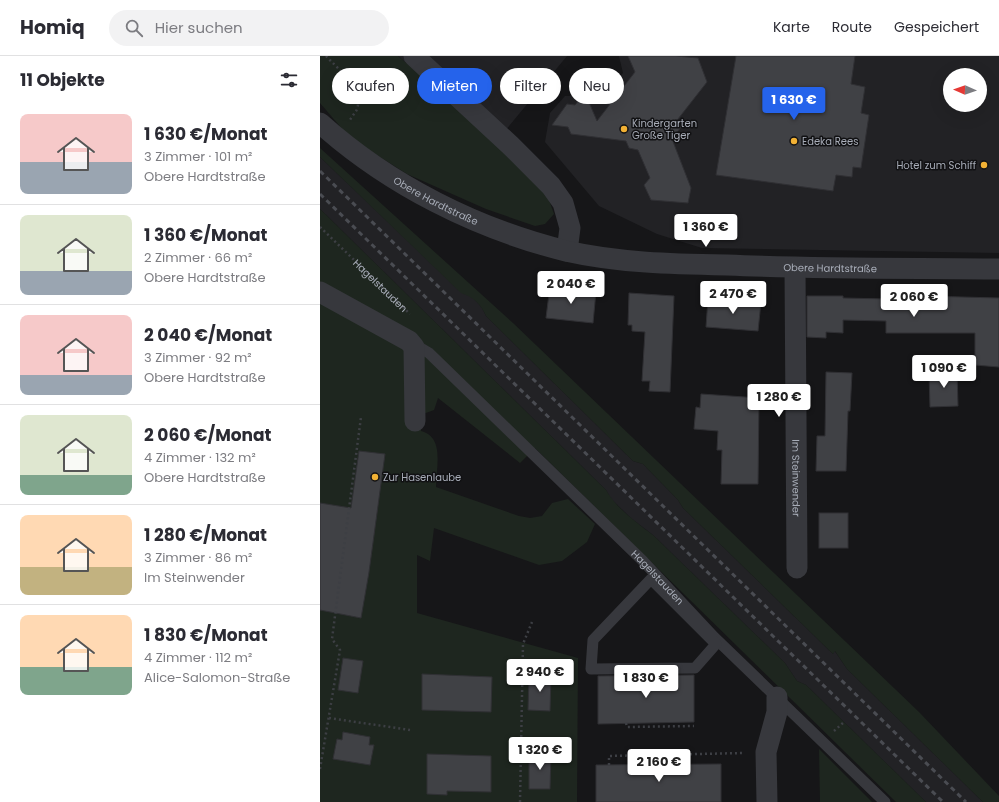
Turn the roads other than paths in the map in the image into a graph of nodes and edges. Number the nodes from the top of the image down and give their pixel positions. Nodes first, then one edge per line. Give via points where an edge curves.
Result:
1 (414, 56) edge
2 (320, 124) edge
3 (567, 251) junction
4 (794, 268) junction
5 (999, 269) edge
6 (320, 292) edge
7 (409, 341) junction
8 (415, 421) dead end
9 (797, 568) dead end
10 (695, 668) joint
11 (777, 698) junction
12 (767, 802) edge
13 (885, 802) edge

1 - 3 street via 551,186 563,203 570,228
2 - 3 street, Obere Hardtstraße via 381,170 417,192 518,237
3 - 4 street, Obere Hardtstraße via 609,259 654,263
4 - 5 street, Obere Hardtstraße
4 - 9 street, Im Steinwender
6 - 7 street, Hagelstauden
7 - 8 street via 414,347 415,359
7 - 11 lane, Hagelstauden via 429,353 643,561 714,637
10 - 10 lane via 591,669 593,640 651,579 716,644
11 - 12 street via 777,712 766,752
11 - 13 lane, Hagelstauden

